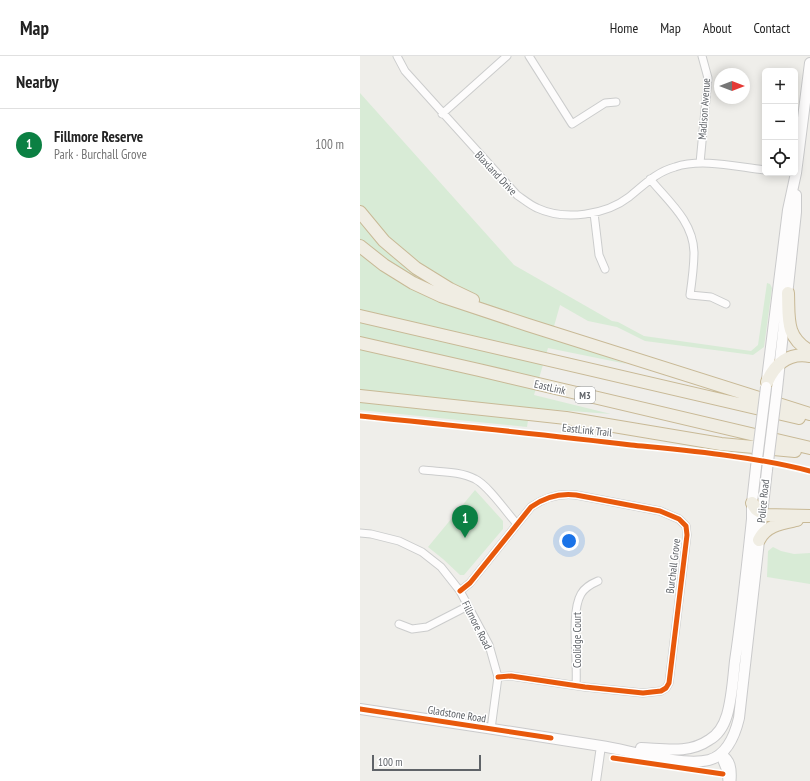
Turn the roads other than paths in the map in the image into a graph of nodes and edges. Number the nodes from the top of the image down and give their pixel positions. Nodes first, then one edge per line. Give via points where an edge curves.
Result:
1 (397, 56) edge
2 (507, 56) edge
3 (529, 56) edge
4 (702, 56) edge
5 (810, 63) edge
6 (616, 102) dead end
7 (442, 114) junction
8 (798, 151) edge
9 (700, 163) junction
10 (762, 170) edge
11 (794, 176) edge
12 (795, 176) edge
13 (650, 179) junction
14 (360, 212) edge
15 (594, 213) junction
16 (360, 246) edge
17 (605, 268) dead end
18 (788, 293) junction
19 (726, 304) dead end
20 (360, 316) edge
21 (528, 325) junction
22 (360, 343) edge
23 (810, 352) edge
24 (810, 356) edge
25 (780, 363) junction
26 (767, 384) junction
27 (360, 392) edge
28 (360, 396) edge
29 (440, 404) junction
30 (810, 414) edge
31 (810, 421) edge
32 (810, 448) edge
33 (810, 453) edge
34 (423, 470) dead end
35 (752, 503) junction
36 (762, 514) junction
37 (810, 517) edge
38 (517, 524) junction
39 (360, 533) edge
40 (759, 540) junction
41 (598, 580) dead end
42 (460, 591) junction
43 (468, 606) junction
44 (399, 624) dead end
45 (498, 677) junction
46 (576, 685) junction
47 (360, 709) edge
48 (491, 729) junction
49 (711, 739) junction
50 (601, 746) junction
51 (721, 753) junction
52 (596, 781) edge
53 (727, 781) edge
54 (732, 781) edge

1 - 7 street, Blaxland Drive via 405,71
2 - 7 street
3 - 6 street via 572,124 605,103
4 - 9 street, Madison Avenue via 708,84
5 - 8 main road, Police Road
7 - 15 street, Blaxland Drive via 517,195 544,211 572,215
9 - 10 street, Blaxland Drive
9 - 13 street, Blaxland Drive via 675,167
11 - 26 main road, Police Road
12 - 18 main road, Police Road via 796,212
13 - 15 street, Blaxland Drive via 617,205
13 - 19 street via 683,218 691,235 694,255 690,295 711,297
14 - 21 highway via 384,241 416,268 450,289
15 - 17 street via 598,255
16 - 21 highway via 413,283 441,296
18 - 23 highway via 789,327 794,339
18 - 25 main road, Police Road
20 - 31 highway, M3
21 - 30 highway
22 - 32 highway, EastLink / M3
24 - 25 highway via 788,357
25 - 26 highway via 772,371
25 - 36 main road, Police Road, bridge
26 - 35 main road, Police Road, bridge
27 - 29 highway
28 - 29 highway
29 - 33 highway via 566,418 720,444
34 - 38 street via 463,475 477,480
35 - 36 highway
35 - 49 main road, Police Road via 729,706 724,722
36 - 37 highway
36 - 40 main road, Police Road
37 - 40 highway via 774,525 764,532
38 - 42 street, Burchall Grove via 470,583
38 - 46 street, Burchall Grove via 538,502 566,494 660,511 679,519 686,526 669,683 666,688 643,693
39 - 42 street, Fillmore Road via 399,541 422,552 440,567
40 - 51 main road, Police Road via 739,718 731,740
41 - 46 street, Coolidge Court via 586,587 577,604
42 - 43 street, Fillmore Road
43 - 44 street via 427,627 412,629
43 - 45 street, Fillmore Road via 490,645
45 - 46 street, Burchall Grove via 511,676
45 - 48 street, Fillmore Road
47 - 48 main road, Gladstone Road
48 - 50 main road, Gladstone Road
49 - 50 main road, Gladstone Road via 695,747 680,750
49 - 51 main road
50 - 51 main road, Gladstone Road via 686,761 710,760
50 - 52 street
51 - 53 street
51 - 54 street via 731,764

